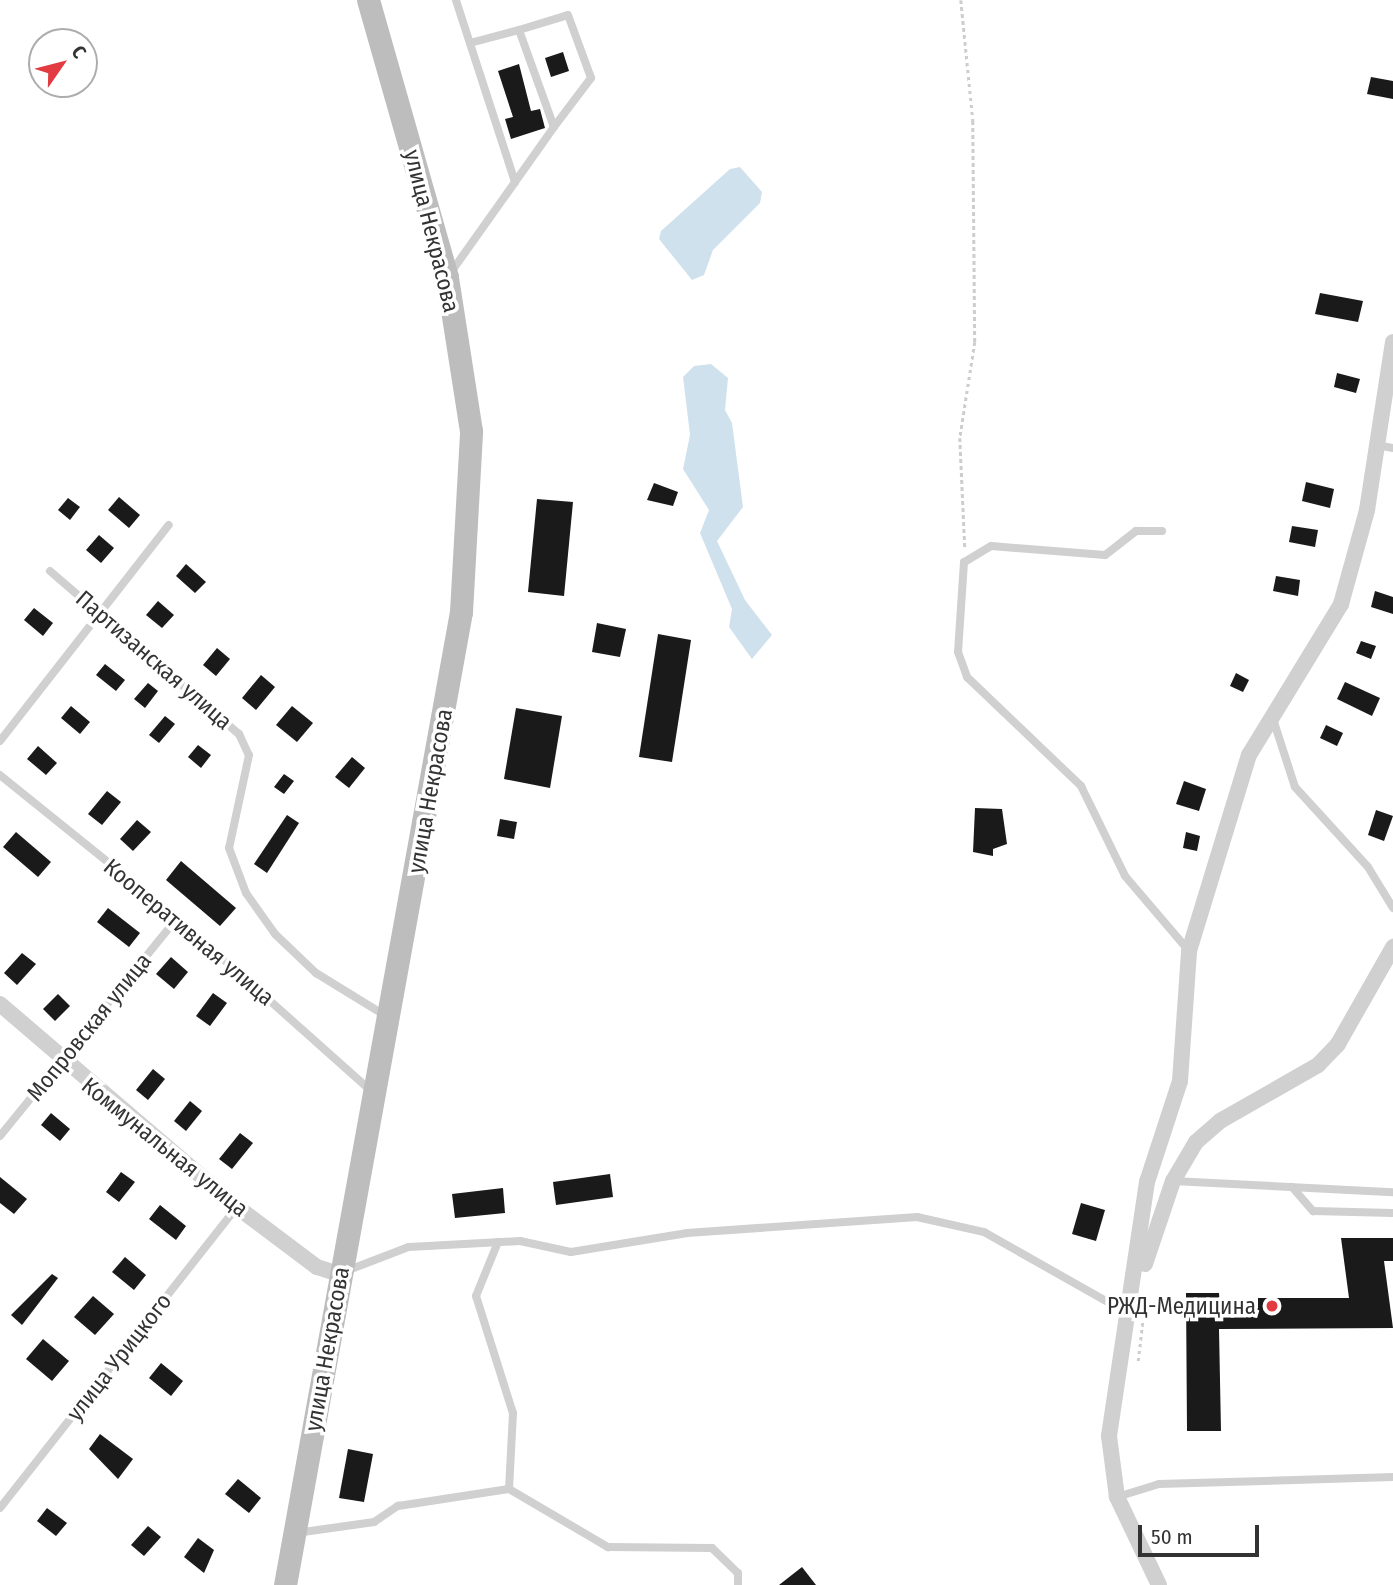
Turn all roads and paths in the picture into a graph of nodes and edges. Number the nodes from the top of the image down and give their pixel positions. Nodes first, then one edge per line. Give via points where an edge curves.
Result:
1 (368, 0) edge
2 (456, 0) edge
3 (961, 0) edge
4 (519, 30) junction
5 (470, 43) junction
6 (555, 127) junction
7 (515, 182) junction
8 (447, 277) junction
9 (1393, 342) edge
10 (1385, 446) edge
11 (169, 525) dead end
12 (1162, 531) dead end
13 (964, 562) junction
14 (50, 571) dead end
15 (101, 612) junction
16 (1272, 716) junction
17 (0, 741) edge
18 (0, 775) edge
19 (1393, 908) edge
20 (177, 918) junction
21 (1393, 947) edge
22 (1189, 951) junction
23 (0, 1004) edge
24 (390, 1018) junction
25 (62, 1062) junction
26 (374, 1093) junction
27 (0, 1136) edge
28 (1173, 1181) junction
29 (1292, 1187) junction
30 (1393, 1192) edge
31 (237, 1207) junction
32 (1393, 1213) edge
33 (498, 1242) junction
34 (341, 1275) junction
35 (1134, 1296) junction
36 (1131, 1315) junction
37 (1393, 1477) edge
38 (509, 1489) junction
39 (1117, 1497) junction
40 (0, 1508) edge
41 (295, 1533) junction
42 (285, 1585) edge
43 (737, 1585) edge
44 (1159, 1585) edge

1 - 8 main road, улица Некрасова
2 - 5 lane
3 - 13 path via 973,121 975,342 960,438
4 - 5 lane
4 - 6 lane
4 - 6 lane via 568,15 591,78
5 - 7 lane
6 - 7 lane
7 - 8 lane
8 - 24 main road, улица Некрасова via 471,431 461,612
9 - 10 street
10 - 16 street via 1340,604
11 - 15 lane
12 - 13 lane via 1136,531 1105,555 991,546
13 - 22 lane via 958,652 967,677 1081,786 1125,876
14 - 15 lane, Партизанская улица
15 - 17 lane
15 - 24 lane, Партизанская улица via 239,734 249,755 229,848 253,903 316,973
16 - 19 lane via 1295,787 1368,867
16 - 22 street via 1249,755
18 - 20 lane, Кооперативная улица
20 - 25 lane, Мопровская улица
20 - 26 lane, Кооперативная улица
21 - 28 street via 1318,1065 1220,1121 1196,1142
22 - 35 street via 1180,1081 1147,1182
23 - 25 street, Коммунальная улица
24 - 26 main road, улица Некрасова
25 - 27 lane, Мопровская улица
25 - 31 street, Коммунальная улица
26 - 34 main road, улица Некрасова
28 - 29 lane
28 - 35 street
29 - 30 lane
29 - 32 lane via 1314,1211
31 - 34 street, Коммунальная улица via 317,1267
31 - 40 lane, улица Урицкого
33 - 34 lane via 409,1247
33 - 36 lane via 571,1252 687,1233 917,1217 984,1232
33 - 38 lane via 476,1296 513,1413
34 - 41 main road, улица Некрасова
35 - 36 street
36 - 39 street via 1109,1436
37 - 39 lane via 1160,1484
38 - 41 lane via 398,1506 374,1522
38 - 43 lane via 608,1547 712,1548 738,1573
39 - 44 street
41 - 42 main road, улица Некрасова

